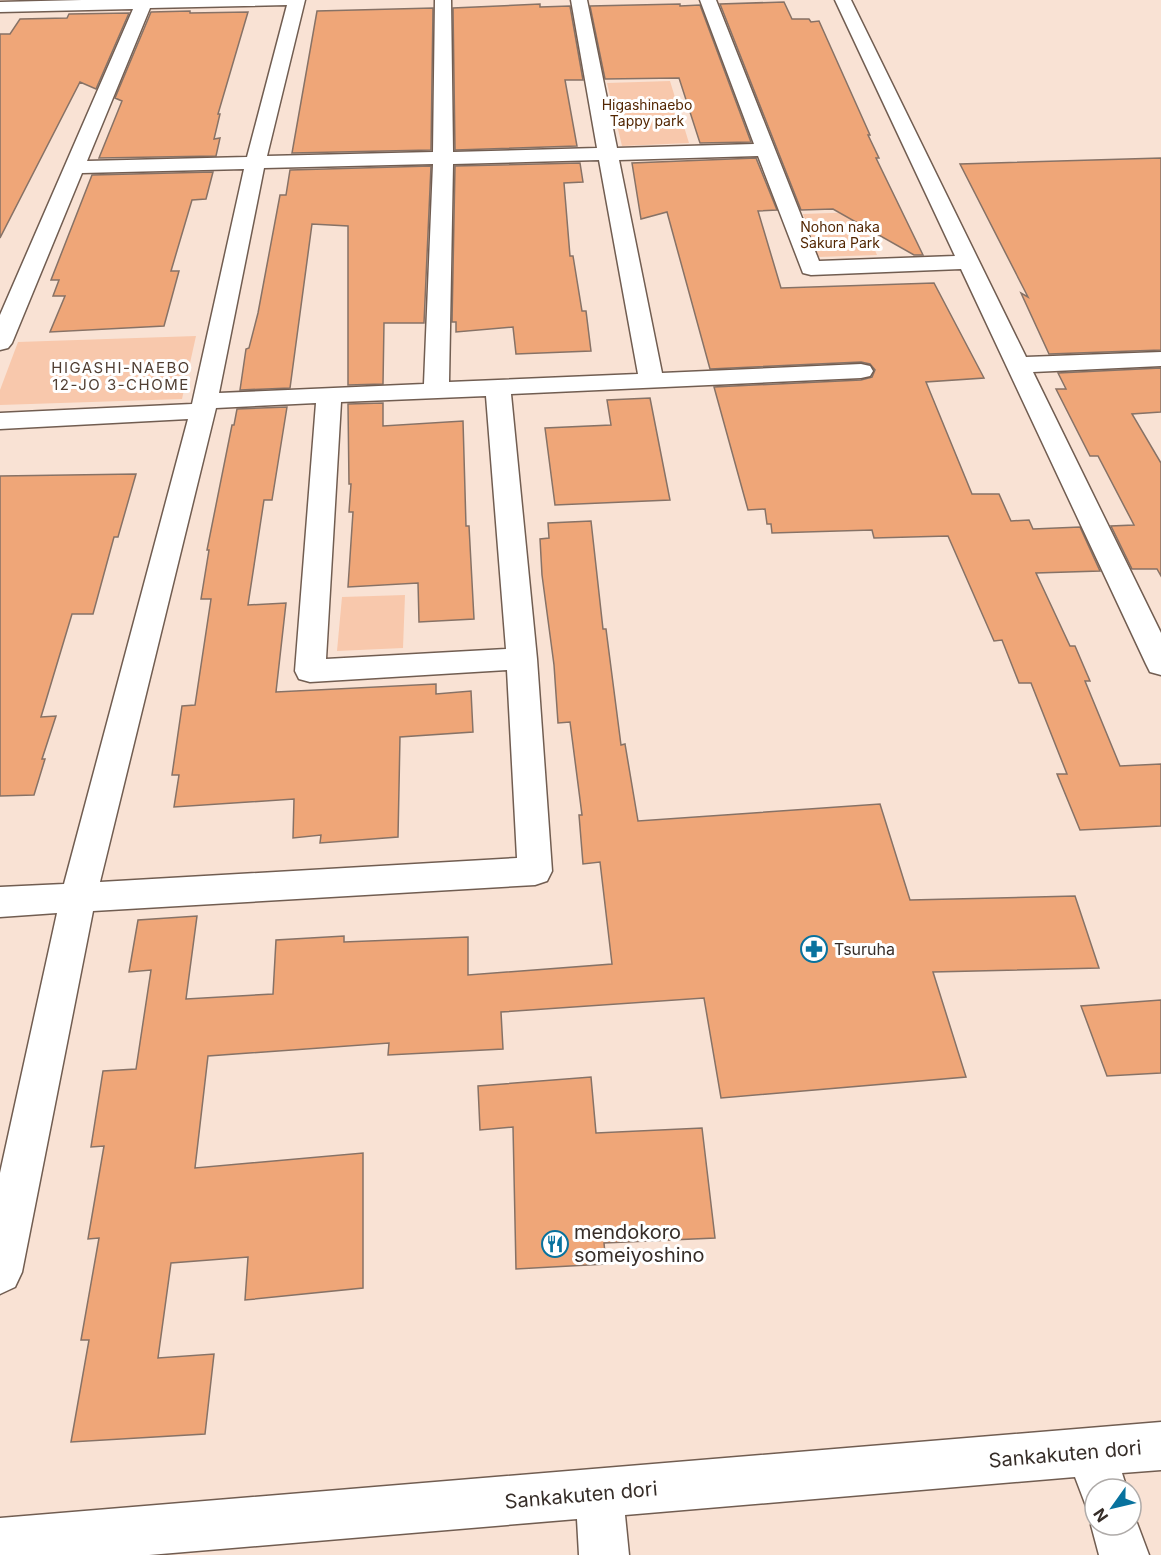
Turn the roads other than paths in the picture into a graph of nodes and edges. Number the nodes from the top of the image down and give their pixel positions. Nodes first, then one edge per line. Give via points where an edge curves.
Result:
1 (291, 0) edge
2 (297, 0) edge
3 (443, 0) edge
4 (579, 0) edge
5 (708, 0) edge
6 (843, 0) edge
7 (144, 2) edge
8 (4, 8) edge
9 (766, 150) junction
10 (608, 154) junction
11 (443, 158) junction
12 (255, 162) junction
13 (74, 167) junction
14 (968, 261) junction
15 (0, 343) edge
16 (1161, 359) edge
17 (1018, 365) junction
18 (861, 371) dead end
19 (651, 379) junction
20 (498, 388) junction
21 (436, 390) junction
22 (329, 395) junction
23 (204, 406) junction
24 (0, 421) edge
25 (522, 659) junction
26 (1161, 664) edge
27 (78, 899) junction
28 (0, 902) edge
29 (0, 1272) edge
30 (1161, 1446) edge
31 (1097, 1470) edge
32 (599, 1493) junction
33 (1119, 1537) edge
34 (0, 1543) edge
35 (136, 1543) edge
36 (604, 1555) edge
37 (1124, 1555) edge

1 - 7 street
2 - 12 street
3 - 11 street
4 - 10 street
5 - 9 street
6 - 14 street
7 - 8 street
7 - 13 street
9 - 10 street
9 - 14 street via 811,268
10 - 11 street
10 - 19 street
11 - 12 street
11 - 21 street
12 - 13 street
12 - 23 street
13 - 15 street
14 - 17 street
16 - 17 street
17 - 26 street
18 - 19 street
19 - 20 street
20 - 21 street
20 - 25 street
21 - 22 street
22 - 23 street
22 - 25 street via 310,671
23 - 24 street
23 - 27 street
25 - 27 street via 535,871
27 - 28 street
27 - 29 street
30 - 31 street, Sankakuten dori
31 - 32 street, Sankakuten dori
32 - 35 street, Sankakuten dori
32 - 36 street
33 - 37 street
34 - 35 street, Sankakuten dori

